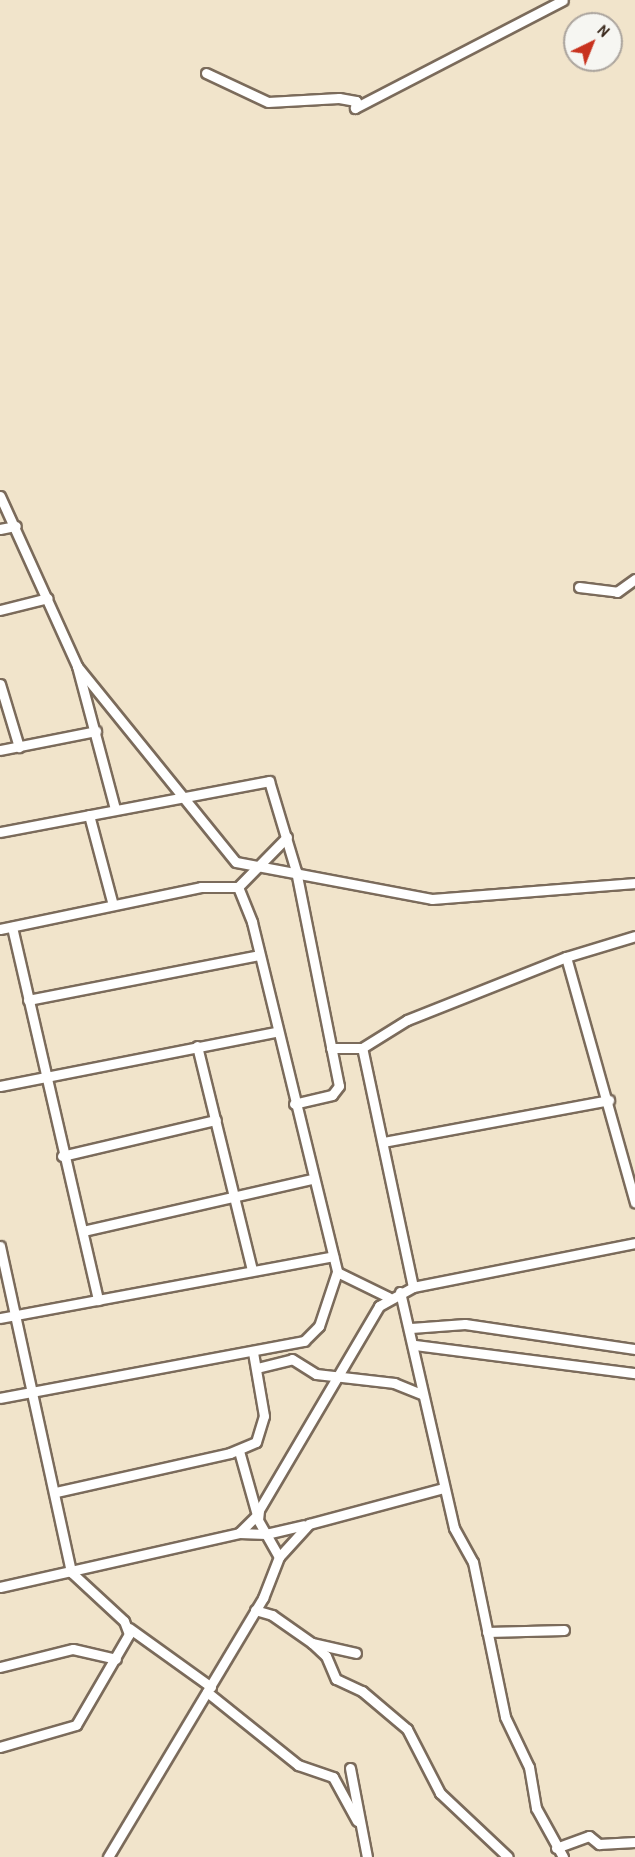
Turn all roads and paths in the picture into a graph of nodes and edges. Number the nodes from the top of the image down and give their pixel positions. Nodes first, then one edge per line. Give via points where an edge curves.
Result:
1 (563, 0) edge
2 (206, 74) dead end
3 (0, 496) edge
4 (16, 526) junction
5 (0, 529) edge
6 (635, 579) edge
7 (579, 586) dead end
8 (48, 598) junction
9 (0, 610) edge
10 (77, 666) junction
11 (0, 684) edge
12 (96, 731) junction
13 (19, 747) junction
14 (0, 750) edge
15 (180, 796) junction
16 (115, 809) junction
17 (89, 815) junction
18 (0, 832) edge
19 (287, 837) junction
20 (258, 865) junction
21 (296, 872) junction
22 (635, 883) edge
23 (238, 887) junction
24 (113, 905) junction
25 (12, 927) junction
26 (0, 929) edge
27 (635, 936) edge
28 (259, 956) junction
29 (566, 957) junction
30 (28, 1000) junction
31 (276, 1032) junction
32 (197, 1046) junction
33 (332, 1048) junction
34 (362, 1048) junction
35 (43, 1078) junction
36 (0, 1086) edge
37 (609, 1100) junction
38 (294, 1104) junction
39 (216, 1120) junction
40 (383, 1142) junction
41 (62, 1156) junction
42 (312, 1179) junction
43 (234, 1197) junction
44 (635, 1202) edge
45 (83, 1231) junction
46 (635, 1243) edge
47 (0, 1246) edge
48 (333, 1256) junction
49 (252, 1270) junction
50 (337, 1272) junction
51 (413, 1287) junction
52 (400, 1292) junction
53 (388, 1297) junction
54 (98, 1300) junction
55 (15, 1316) junction
56 (0, 1318) edge
57 (411, 1328) junction
58 (415, 1345) junction
59 (635, 1349) edge
60 (254, 1352) junction
61 (257, 1368) junction
62 (635, 1373) edge
63 (337, 1377) junction
64 (32, 1392) junction
65 (423, 1395) junction
66 (0, 1398) edge
67 (239, 1451) junction
68 (443, 1488) junction
69 (56, 1492) junction
70 (257, 1515) junction
71 (309, 1524) junction
72 (239, 1533) junction
73 (266, 1534) junction
74 (279, 1557) junction
75 (71, 1572) junction
76 (0, 1587) edge
77 (255, 1610) junction
78 (129, 1628) junction
79 (564, 1630) dead end
80 (487, 1632) junction
81 (312, 1643) junction
82 (356, 1653) dead end
83 (116, 1659) junction
84 (0, 1667) edge
85 (209, 1689) junction
86 (0, 1747) edge
87 (335, 1779) junction
88 (357, 1821) junction
89 (635, 1842) edge
90 (556, 1848) junction
91 (108, 1857) edge
92 (368, 1857) edge
93 (508, 1857) edge
94 (563, 1857) edge

1 - 2 street via 355,108 356,101 339,98 268,102
3 - 4 street
4 - 5 street
4 - 8 street
6 - 7 street via 617,592
8 - 9 street
8 - 10 street
10 - 12 street
10 - 15 street
11 - 13 street
12 - 13 street
12 - 16 street
13 - 14 street
15 - 16 street
15 - 19 street via 269,781
15 - 20 street via 229,855
16 - 17 street
17 - 18 street
17 - 24 street
19 - 20 street
19 - 21 street
20 - 21 street
20 - 23 street
21 - 22 street via 432,899
21 - 33 street
23 - 24 street via 201,887
23 - 28 street
24 - 25 street
25 - 26 street
25 - 30 street
27 - 29 street
28 - 30 street
28 - 31 street
29 - 34 street via 407,1020
29 - 37 street
30 - 35 street
31 - 32 street
31 - 38 street
32 - 35 street
32 - 39 street
33 - 34 street
33 - 38 street via 337,1092
34 - 40 street
35 - 36 street
35 - 41 street
37 - 40 street
37 - 44 street
38 - 42 street
39 - 41 street
39 - 43 street
40 - 51 street
41 - 45 street
42 - 43 street
42 - 48 street
43 - 45 street
43 - 49 street
45 - 54 street
46 - 51 street
47 - 55 street
48 - 49 street
48 - 50 street
49 - 54 street
50 - 53 street
50 - 60 street via 313,1335
51 - 52 street
52 - 53 street
52 - 57 street
53 - 63 street
54 - 55 street
55 - 56 street
55 - 64 street
57 - 58 street
57 - 59 street via 465,1324
58 - 62 street
58 - 65 street
60 - 61 street
60 - 64 street
61 - 63 street via 292,1359 316,1374
61 - 67 street via 263,1430
63 - 65 street via 394,1383
63 - 70 street
64 - 66 street
64 - 69 street
65 - 68 street
67 - 69 street
67 - 70 street
68 - 71 street
68 - 80 street via 458,1539 473,1562
69 - 75 street
70 - 72 street
70 - 73 street
71 - 73 street
71 - 74 street
72 - 73 street
72 - 75 street
73 - 74 street
74 - 77 street
75 - 76 street
75 - 78 street
77 - 81 street via 272,1615
77 - 85 street
78 - 83 street
78 - 85 street
79 - 80 street
80 - 90 street via 505,1717
81 - 82 street
81 - 93 street via 326,1656 336,1679 362,1691 407,1729 440,1793
83 - 84 street via 73,1649
83 - 86 street via 76,1725 54,1735
85 - 87 street via 298,1765
85 - 91 street
87 - 88 street
87 - 88 street via 350,1768
88 - 92 street
89 - 90 street via 604,1845 589,1836
90 - 94 street

